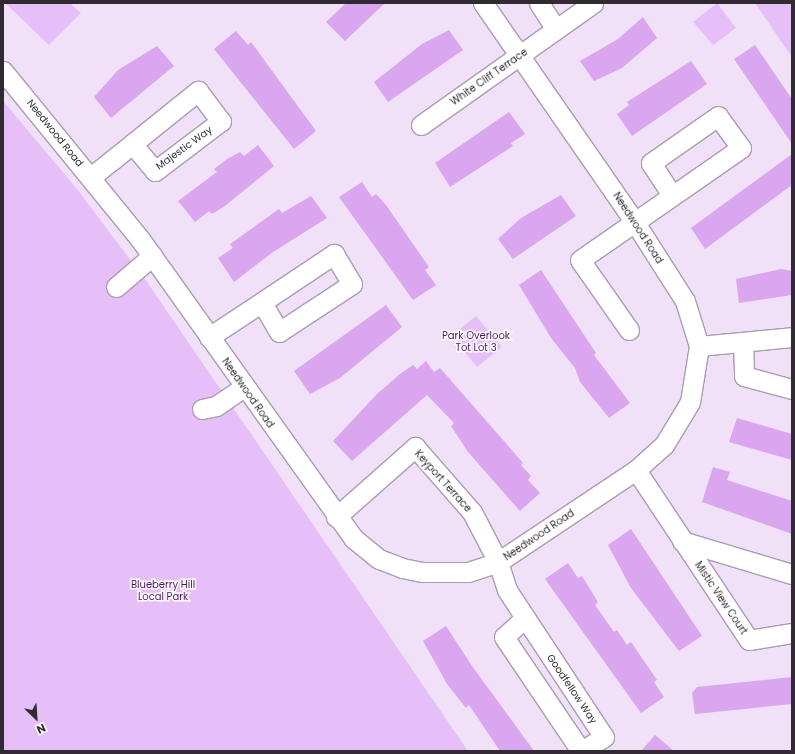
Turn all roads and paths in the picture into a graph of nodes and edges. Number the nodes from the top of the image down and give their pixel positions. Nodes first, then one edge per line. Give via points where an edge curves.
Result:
1 (483, 3) edge
2 (539, 3) edge
3 (593, 3) edge
4 (556, 29) junction
5 (520, 54) junction
6 (3, 71) edge
7 (421, 125) dead end
8 (132, 144) junction
9 (91, 177) junction
10 (672, 195) junction
11 (634, 221) junction
12 (152, 256) junction
13 (116, 286) dead end
14 (262, 302) junction
15 (629, 330) dead end
16 (209, 337) junction
17 (792, 338) edge
18 (743, 343) junction
19 (699, 346) junction
20 (244, 387) junction
21 (792, 389) edge
22 (202, 409) dead end
23 (636, 470) junction
24 (336, 517) junction
25 (682, 541) junction
26 (498, 562) junction
27 (792, 574) edge
28 (525, 618) junction
29 (792, 633) edge
30 (581, 751) edge

1 - 5 street, Needwood Road
2 - 4 street
3 - 4 street, White Cliff Terrace
4 - 5 street, White Cliff Terrace
5 - 7 street, White Cliff Terrace
5 - 11 street, Needwood Road
6 - 9 street, Needwood Road
8 - 8 street, Majestic Way via 198,91 221,120 155,171
8 - 9 street, Majestic Way
9 - 12 street, Needwood Road
10 - 10 street via 741,148 718,116 651,163
10 - 11 street
11 - 15 street via 580,260
11 - 19 street, Needwood Road via 685,301
12 - 13 street
12 - 16 street, Needwood Road
14 - 14 street via 334,254 352,284 279,332
14 - 16 street
16 - 20 street, Needwood Road
17 - 18 street
18 - 19 street
18 - 21 street via 744,376
19 - 23 street, Needwood Road via 695,381 681,421 664,445
20 - 22 street via 216,406
20 - 24 street, Needwood Road
23 - 25 street, Mistic View Court
23 - 26 street, Needwood Road
24 - 26 street, Needwood Road via 353,538 374,555 402,568 422,572 468,572
24 - 26 street, Keyport Terrace via 415,448 472,512
25 - 27 street, Mistic View Court
25 - 29 street, Mistic View Court via 749,640
26 - 28 street, Goodfellow Way via 507,590
28 - 30 street, Goodfellow Way via 504,637
28 - 30 street, Goodfellow Way via 604,737

